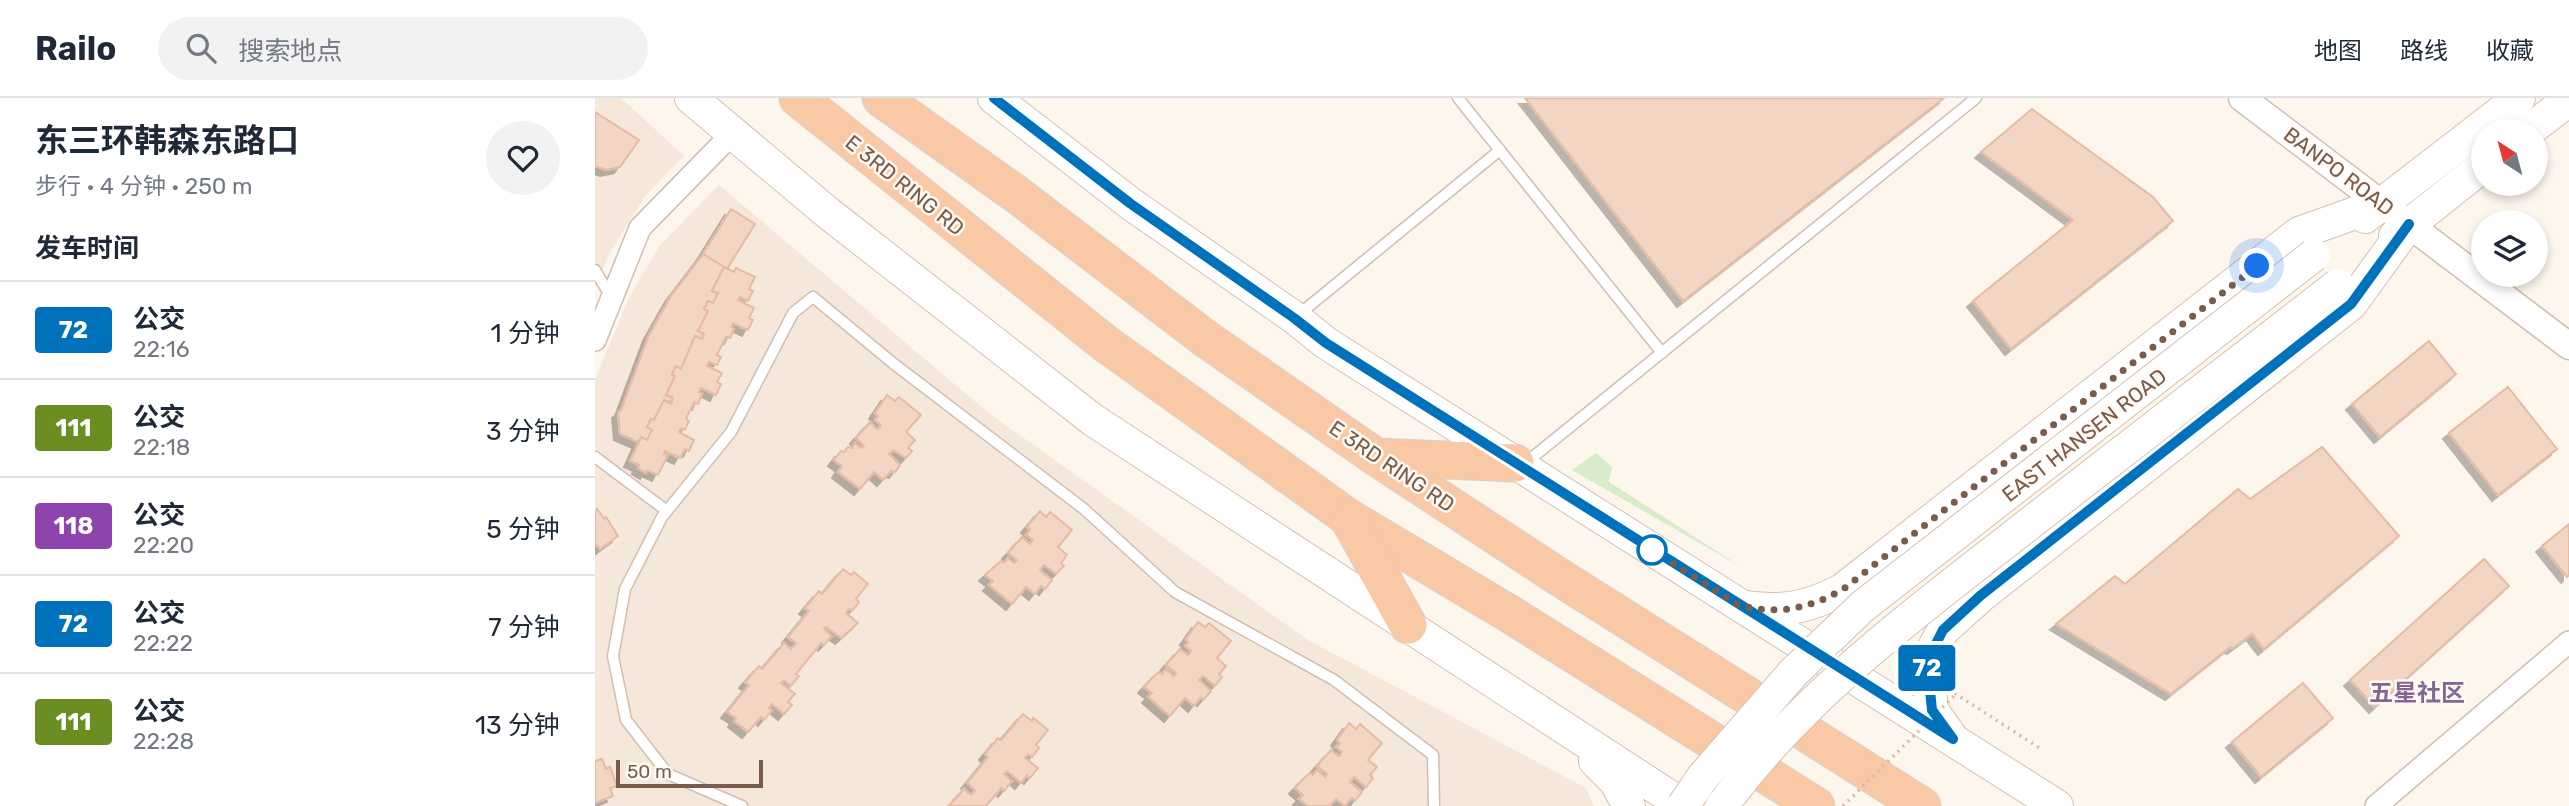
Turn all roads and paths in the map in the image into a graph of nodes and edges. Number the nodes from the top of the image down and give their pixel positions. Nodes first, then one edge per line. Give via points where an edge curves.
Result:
1 (691, 98) edge
2 (798, 98) edge
3 (881, 98) edge
4 (994, 98) edge
5 (1458, 98) edge
6 (1976, 98) edge
7 (2242, 98) edge
8 (2519, 98) edge
9 (2569, 100) edge
10 (2544, 119) edge
11 (732, 134) junction
12 (1500, 150) junction
13 (2471, 175) edge
14 (2382, 204) junction
15 (2409, 224) junction
16 (595, 270) edge
17 (613, 300) junction
18 (1294, 318) junction
19 (595, 340) edge
20 (2569, 346) edge
21 (1661, 353) junction
22 (595, 457) edge
23 (1376, 457) junction
24 (1518, 465) junction
25 (667, 511) junction
26 (1349, 518) junction
27 (1740, 606) junction
28 (1408, 625) junction
29 (2569, 642) edge
30 (1946, 654) dead end
31 (1956, 694) junction
32 (1557, 723) junction
33 (1953, 739) junction
34 (2041, 749) dead end
35 (742, 806) edge
36 (1434, 806) edge
37 (1629, 806) edge
38 (1684, 806) edge
39 (1722, 806) edge
40 (1816, 806) edge
41 (1843, 806) edge
42 (1922, 806) edge
43 (2057, 806) edge
44 (2376, 806) edge

1 - 11 main road
2 - 26 highway, E 3RD RING RD via 1105,344
3 - 23 highway, E 3RD RING RD via 1206,339
4 - 18 main road via 1131,204
5 - 12 lane
6 - 21 lane
7 - 14 street, BANPO ROAD
8 - 14 main road, EAST HANSEN ROAD
9 - 10 main road
11 - 17 street via 639,228
11 - 28 main road via 1093,420
12 - 18 lane
12 - 21 lane
13 - 15 main road, EAST HANSEN ROAD
14 - 15 street, BANPO ROAD
14 - 27 main road via 2299,233 1842,590 1791,609
14 - 38 main road, EAST HANSEN ROAD, bridge via 1863,606 1793,673 1702,778
15 - 20 street, BANPO ROAD
15 - 33 main road via 2351,304 1943,630 1927,661 1927,686 1932,710
15 - 39 main road, EAST HANSEN ROAD, bridge via 2338,285 1893,631 1814,701
16 - 17 lane
17 - 19 street
18 - 24 main road
21 - 24 lane
22 - 25 lane
23 - 24 highway
23 - 42 highway, E 3RD RING RD
24 - 27 main road
25 - 35 lane via 625,589 613,656 626,720 668,774
25 - 36 lane via 731,432 793,313 813,297 1084,509 1175,592 1334,680 1433,755
26 - 28 highway
26 - 40 highway, E 3RD RING RD
27 - 33 main road
28 - 32 main road
29 - 44 street
30 - 31 path, bridge via 1942,669
31 - 34 path, bridge
31 - 41 path, bridge
32 - 37 main road via 1615,781
32 - 38 main road
33 - 43 main road

